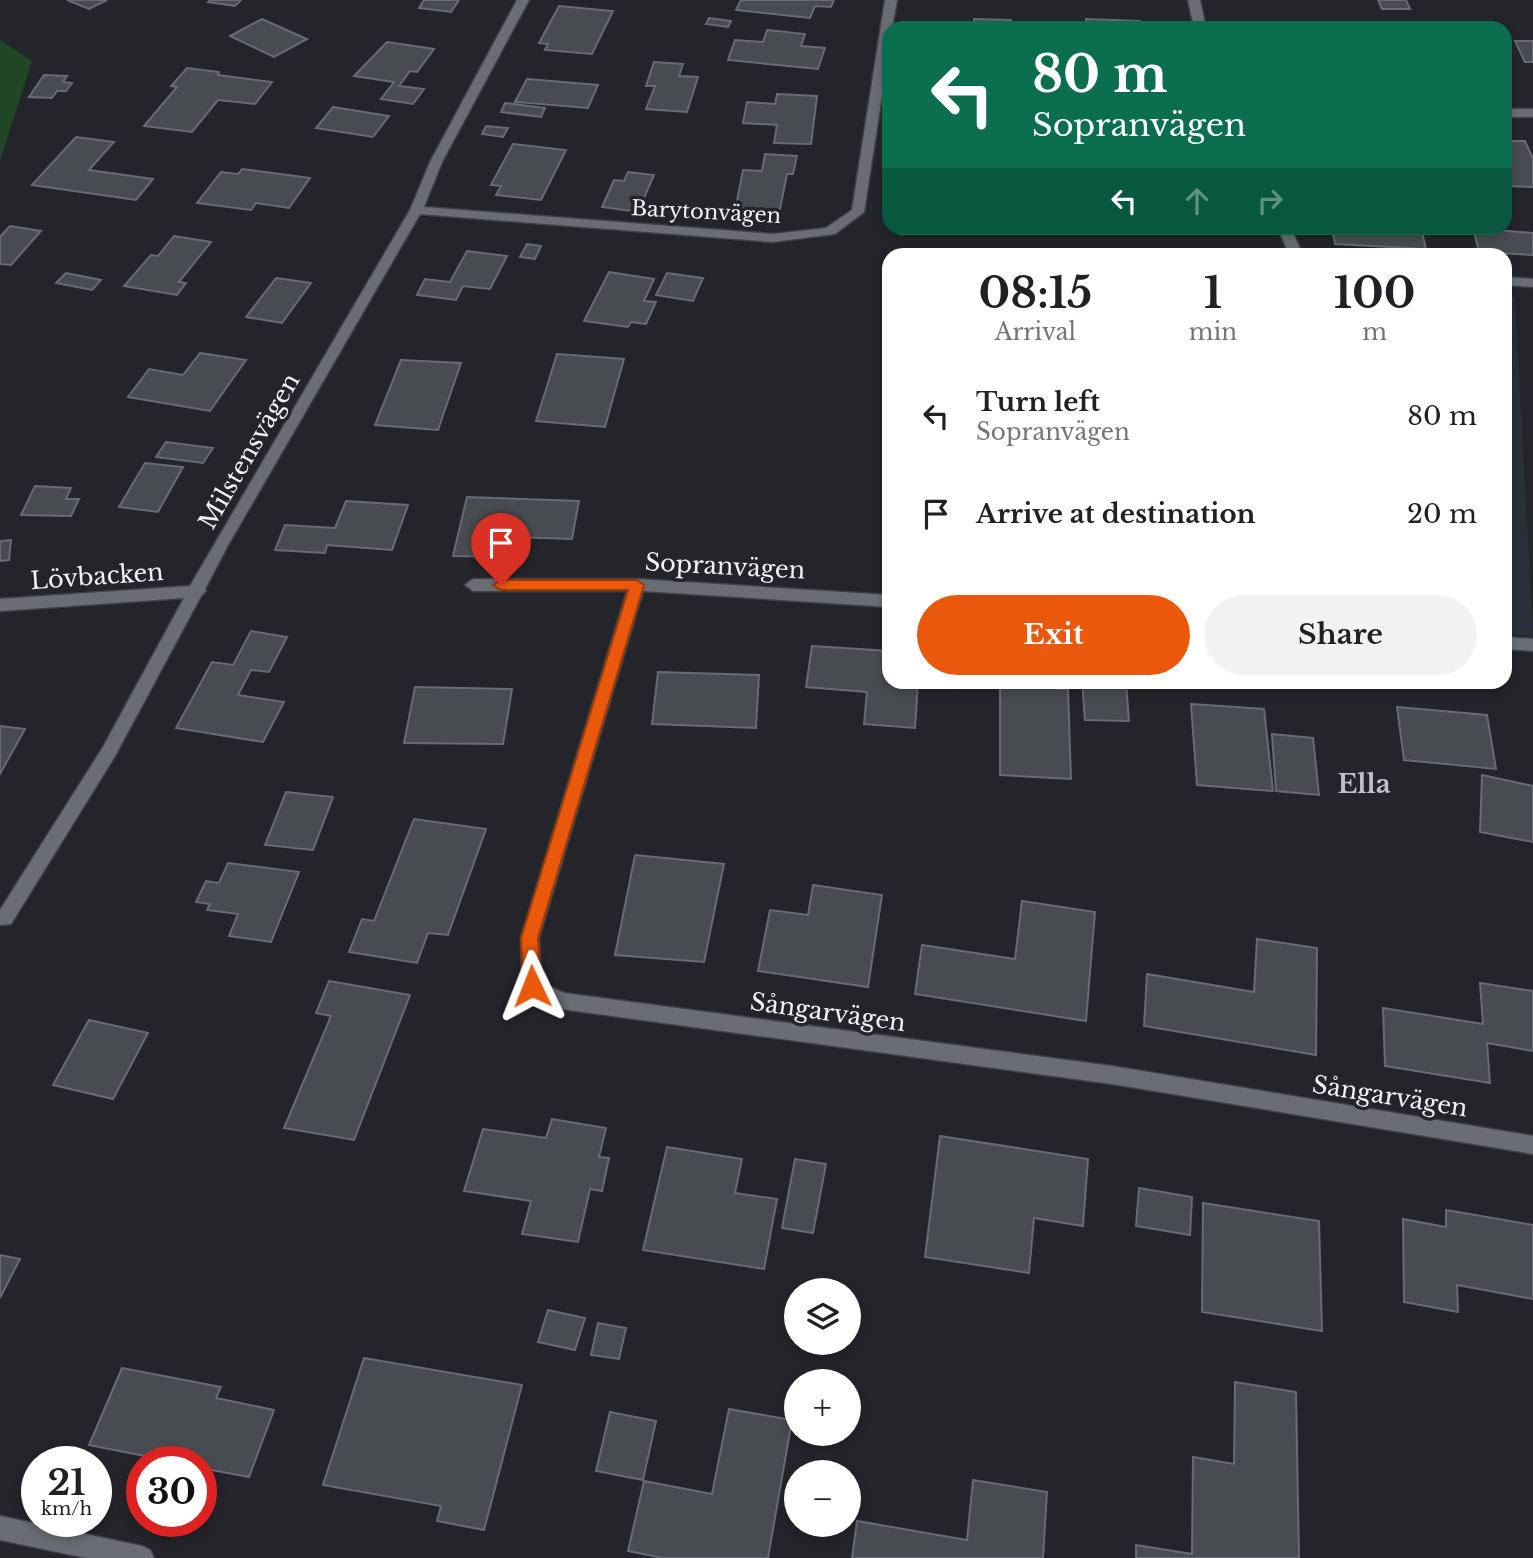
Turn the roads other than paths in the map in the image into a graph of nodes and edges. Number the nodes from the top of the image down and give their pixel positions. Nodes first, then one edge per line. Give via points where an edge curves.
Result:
1 (523, 0) edge
2 (891, 0) edge
3 (1194, 0) edge
4 (888, 21) edge
5 (1198, 21) edge
6 (882, 58) edge
7 (1512, 113) edge
8 (1533, 113) edge
9 (416, 210) junction
10 (1512, 282) edge
11 (1533, 283) edge
12 (637, 585) junction
13 (473, 586) dead end
14 (198, 591) junction
15 (882, 601) edge
16 (0, 605) edge
17 (1512, 644) edge
18 (1533, 645) edge
19 (4, 919) dead end
20 (1533, 1144) edge
21 (0, 1528) edge
22 (142, 1558) edge

1 - 9 street, Milstensvägen via 436,162
2 - 4 street, Barytonvägen
3 - 5 street
6 - 9 street, Barytonvägen via 858,212 830,231 774,238
7 - 8 street
9 - 14 street, Milstensvägen via 219,547
10 - 11 street
12 - 13 street, Sopranvägen
12 - 15 street, Sopranvägen
12 - 20 street, Sångarvägen via 530,938 532,986 561,1001 1112,1075
14 - 16 street, Lövbacken
14 - 19 street, Milstensvägen via 109,751
17 - 18 street
21 - 22 street

